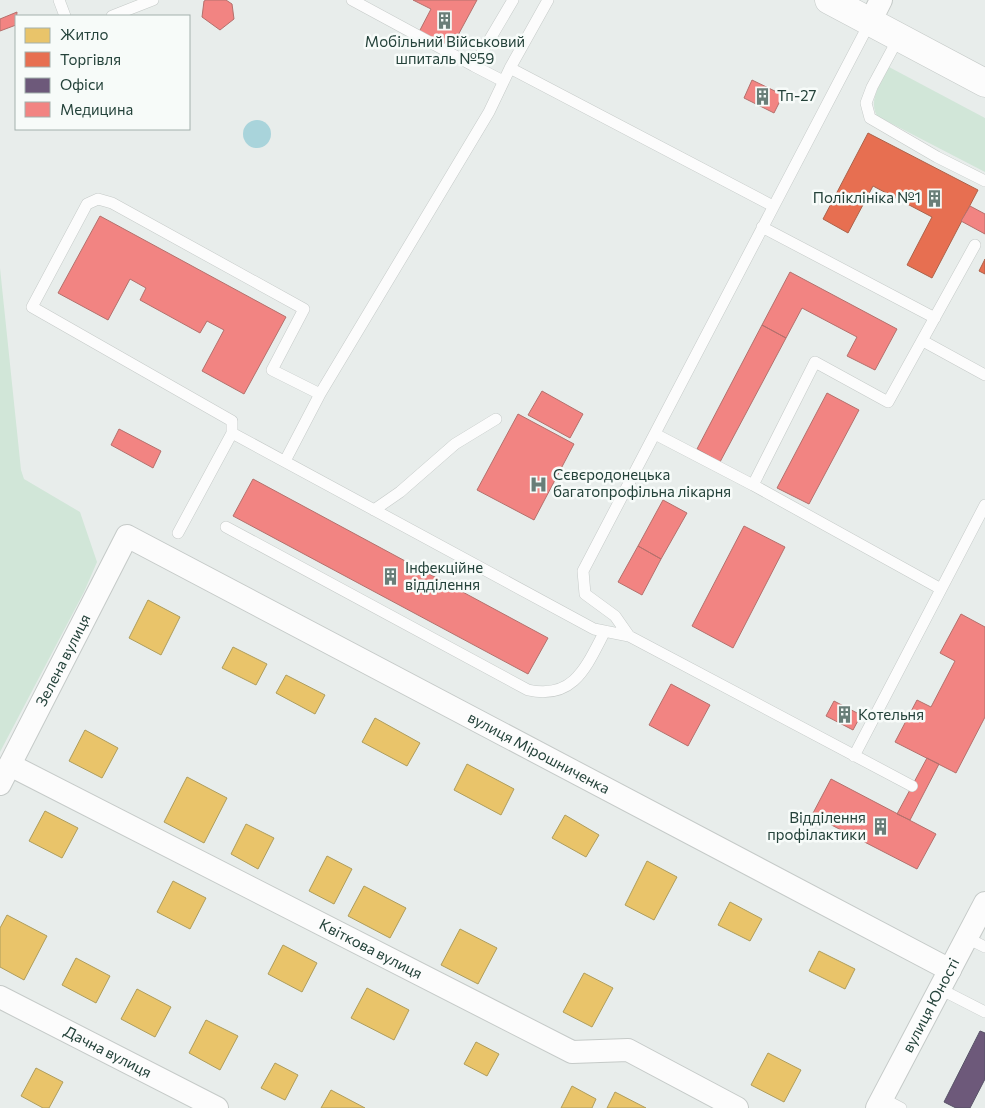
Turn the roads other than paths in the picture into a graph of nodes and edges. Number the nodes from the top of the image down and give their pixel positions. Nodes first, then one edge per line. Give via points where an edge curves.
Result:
1 (59, 0) edge
2 (153, 0) edge
3 (352, 0) edge
4 (513, 0) edge
5 (548, 0) edge
6 (829, 0) edge
7 (875, 11) edge
8 (65, 15) edge
9 (115, 15) edge
10 (899, 37) junction
11 (474, 66) junction
12 (510, 68) junction
13 (503, 81) junction
14 (985, 83) edge
15 (985, 181) edge
16 (773, 206) junction
17 (762, 227) junction
18 (975, 245) dead end
19 (935, 318) junction
20 (924, 340) junction
21 (985, 375) edge
22 (320, 394) junction
23 (496, 420) dead end
24 (232, 433) junction
25 (655, 434) junction
26 (285, 461) junction
27 (753, 485) junction
28 (985, 505) edge
29 (374, 510) junction
30 (226, 527) dead end
31 (178, 533) dead end
32 (127, 536) joint
33 (941, 589) junction
34 (605, 631) junction
35 (630, 636) junction
36 (854, 756) junction
37 (5, 775) edge
38 (912, 786) dead end
39 (985, 903) edge
40 (976, 942) edge
41 (945, 979) junction
42 (0, 997) edge
43 (985, 1012) edge
44 (887, 1105) edge
45 (217, 1108) edge
46 (737, 1108) edge

1 - 8 lane
2 - 9 lane
3 - 11 lane
4 - 11 lane
5 - 12 lane
6 - 7 street
7 - 10 street
7 - 16 lane
10 - 14 street
10 - 15 lane via 866,103 870,118
11 - 13 lane
12 - 13 lane
12 - 16 lane
13 - 22 lane via 488,112
16 - 17 lane
17 - 19 lane
17 - 25 lane
18 - 19 lane
19 - 20 lane
20 - 21 lane
20 - 27 lane via 888,402 815,362
22 - 24 lane via 272,370 304,310 112,203 98,199 87,204 32,307 232,421
22 - 26 lane
23 - 29 lane via 455,444
24 - 26 lane
24 - 31 lane
25 - 27 lane
25 - 35 lane via 583,571 586,594 615,616
26 - 29 lane
27 - 33 lane
28 - 33 lane
29 - 34 lane via 594,629
30 - 34 lane via 528,690 542,693 560,691 572,683
32 - 37 street, Зелена вулиця
32 - 41 street, вулиця Мірошниченка
33 - 36 lane
34 - 35 lane
35 - 36 lane
36 - 38 lane
37 - 46 street, Квіткова вулиця via 572,1052 628,1050
39 - 40 street, вулиця Юності
40 - 41 street, вулиця Юності
41 - 43 lane
41 - 44 street, вулиця Юності
42 - 45 street, Дачна вулиця

